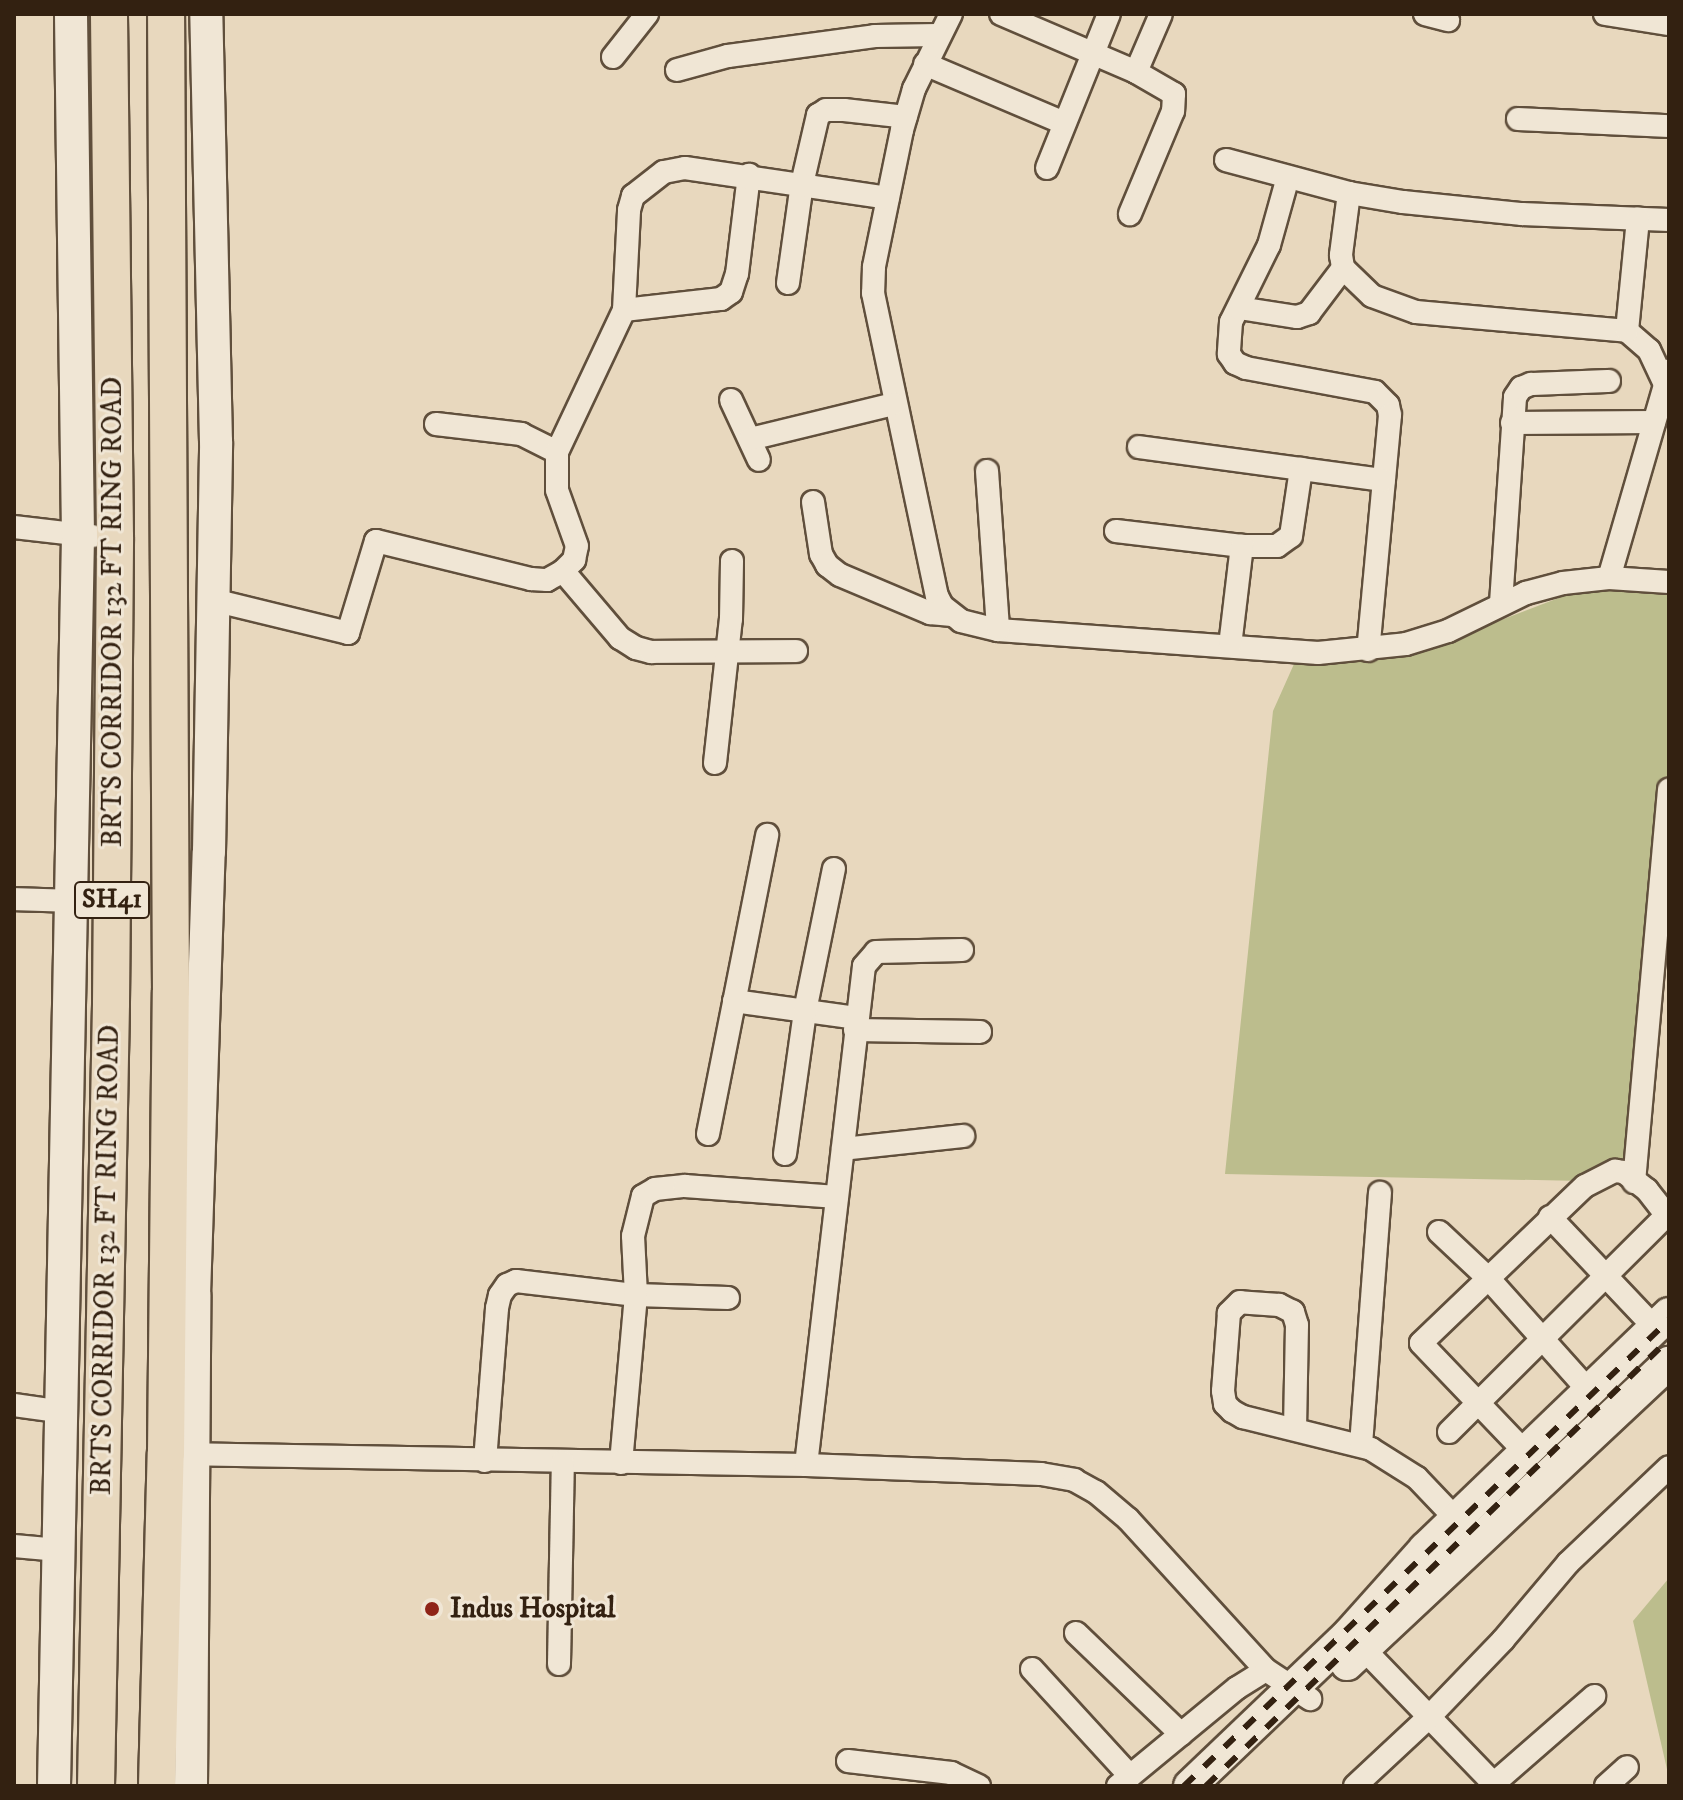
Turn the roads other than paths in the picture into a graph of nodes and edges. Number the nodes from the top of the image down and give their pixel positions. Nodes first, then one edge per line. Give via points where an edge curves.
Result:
1 (71, 14) edge
2 (109, 14) edge
3 (166, 14) edge
4 (206, 14) edge
5 (647, 14) edge
6 (951, 14) edge
7 (1001, 14) edge
8 (1109, 14) edge
9 (1161, 14) edge
10 (1425, 14) edge
11 (1605, 14) edge
12 (1448, 20) dead end
13 (1669, 24) edge
14 (938, 35) junction
15 (1092, 53) junction
16 (613, 57) dead end
17 (925, 64) junction
18 (677, 70) dead end
19 (1136, 72) junction
20 (906, 117) junction
21 (1518, 119) dead end
22 (1064, 123) junction
23 (1669, 126) edge
24 (1226, 160) dead end
25 (1047, 168) dead end
26 (749, 175) junction
27 (1288, 177) junction
28 (802, 184) junction
29 (1349, 193) junction
30 (888, 198) junction
31 (1130, 214) dead end
32 (1638, 219) junction
33 (1669, 220) edge
34 (1343, 268) junction
35 (788, 283) dead end
36 (1239, 308) junction
37 (624, 310) junction
38 (1627, 331) junction
39 (1667, 376) edge
40 (1609, 381) dead end
41 (731, 400) dead end
42 (894, 404) junction
43 (1654, 422) junction
44 (1512, 423) junction
45 (436, 424) dead end
46 (750, 439) junction
47 (1139, 447) dead end
48 (557, 452) junction
49 (759, 460) dead end
50 (1301, 469) junction
51 (987, 471) dead end
52 (1384, 480) junction
53 (813, 502) dead end
54 (14, 527) edge
55 (1116, 531) dead end
56 (78, 536) junction
57 (115, 537) junction
58 (1242, 546) junction
59 (732, 561) dead end
60 (563, 571) junction
61 (1609, 578) junction
62 (1669, 582) edge
63 (213, 600) junction
64 (1501, 603) junction
65 (952, 615) junction
66 (998, 630) junction
67 (1230, 646) junction
68 (1368, 650) junction
69 (796, 651) dead end
70 (728, 652) junction
71 (715, 763) dead end
72 (1669, 790) edge
73 (767, 835) dead end
74 (834, 869) dead end
75 (14, 899) edge
76 (70, 900) junction
77 (112, 902) junction
78 (962, 950) dead end
79 (734, 1001) junction
80 (805, 1011) junction
81 (856, 1024) junction
82 (980, 1032) dead end
83 (1646, 1043) junction
84 (1669, 1046) edge
85 (708, 1134) dead end
86 (963, 1136) dead end
87 (843, 1149) junction
88 (785, 1154) dead end
89 (1634, 1182) junction
90 (1380, 1193) dead end
91 (837, 1197) junction
92 (1668, 1216) edge
93 (1550, 1217) junction
94 (1439, 1232) dead end
95 (1607, 1278) junction
96 (1489, 1279) junction
97 (636, 1295) junction
98 (728, 1298) dead end
99 (1662, 1321) edge
100 (1544, 1339) junction
101 (1669, 1363) edge
102 (1591, 1393) junction
103 (1479, 1404) junction
104 (14, 1405) edge
105 (49, 1410) dead end
106 (14, 1412) edge
107 (1295, 1429) junction
108 (1449, 1432) dead end
109 (1361, 1445) junction
110 (1526, 1453) junction
111 (181, 1454) junction
112 (485, 1461) junction
113 (563, 1462) junction
114 (621, 1463) junction
115 (806, 1465) junction
116 (1669, 1467) edge
117 (1456, 1519) junction
118 (14, 1546) edge
119 (59, 1550) junction
120 (1076, 1633) dead end
121 (1356, 1642) junction
122 (559, 1664) dead end
123 (1032, 1669) dead end
124 (1266, 1670) junction
125 (1302, 1694) junction
126 (1594, 1696) dead end
127 (1429, 1717) junction
128 (1181, 1734) junction
129 (848, 1761) dead end
130 (1627, 1767) dead end
131 (1124, 1781) edge
132 (1494, 1785) edge
133 (54, 1786) edge
134 (96, 1786) edge
135 (157, 1786) edge
136 (191, 1786) edge
137 (979, 1786) edge
138 (1190, 1786) edge
139 (1217, 1786) edge
140 (1355, 1786) edge
141 (1606, 1786) edge

1 - 56 street
2 - 57 main road, BRTS CORRIDOR 132 FT RING ROAD / SH41
3 - 111 main road, BRTS CORRIDOR 132 FT RING ROAD / SH41 via 171,991
4 - 63 street via 216,442
5 - 16 street
6 - 14 street
7 - 15 street
8 - 15 street
9 - 19 street
10 - 12 street
11 - 13 street
14 - 17 street
14 - 18 street via 875,36 728,56
15 - 19 street
15 - 22 street
17 - 20 street
17 - 22 street
19 - 31 street via 1170,89 1176,102
20 - 28 street via 844,110 818,115
20 - 30 street
21 - 23 street
22 - 25 street
24 - 27 street
26 - 28 street
26 - 37 street via 731,292 721,299
26 - 37 street via 685,168 664,172 633,196
27 - 29 street
27 - 36 street via 1269,245
28 - 30 street
28 - 35 street
29 - 32 street via 1462,210
29 - 34 street
30 - 42 street via 873,293
32 - 33 street
32 - 38 street
34 - 36 street via 1309,313 1297,317
34 - 38 street via 1372,296 1416,312
36 - 52 street via 1228,334 1235,363 1383,398 1390,415
37 - 48 street
38 - 39 street
39 - 43 street
40 - 44 street via 1521,388
41 - 46 street
42 - 46 street
42 - 65 street via 937,596
43 - 44 street
43 - 61 street
44 - 64 street
45 - 48 street via 521,434
46 - 49 street
47 - 50 street
48 - 60 street via 557,490 577,546 574,560
50 - 52 street
50 - 58 street via 1291,536 1277,546
51 - 66 street
52 - 68 street
53 - 65 street via 827,565 930,613
54 - 56 street
55 - 58 street
56 - 57 street
56 - 76 street
57 - 77 main road, BRTS CORRIDOR 132 FT RING ROAD / SH41
58 - 67 street
59 - 70 street
60 - 63 street via 547,580 531,579 376,541 348,633
60 - 70 street via 620,638 636,648
61 - 62 street
61 - 64 street via 1563,583
63 - 111 street via 194,1295
64 - 68 street via 1448,631
65 - 66 street
66 - 67 street
67 - 68 street via 1318,653
69 - 70 street
70 - 71 street
72 - 83 street
73 - 79 street
74 - 80 street
75 - 76 street
76 - 77 street
76 - 119 street
77 - 134 main road, BRTS CORRIDOR 132 FT RING ROAD / SH41
78 - 81 street via 876,952 864,966
79 - 80 street
79 - 85 street
80 - 81 street
80 - 88 street
81 - 82 street
81 - 87 street
83 - 84 street
83 - 89 street
86 - 87 street
87 - 91 street
89 - 92 street
89 - 93 street via 1615,1171 1585,1186
90 - 109 street
91 - 97 street via 685,1186 655,1189 643,1196 633,1236
91 - 115 street
92 - 95 street
93 - 95 street
93 - 96 street
94 - 96 street
95 - 99 street
95 - 100 street
96 - 100 street
96 - 103 street via 1421,1343
97 - 98 street
97 - 112 street via 516,1281 507,1285 497,1308
97 - 114 street
99 - 102 street
100 - 102 street
100 - 103 street
101 - 121 street
102 - 110 street
103 - 108 street
103 - 110 street
104 - 105 street
104 - 106 street
107 - 107 street via 1243,1417 1225,1404 1229,1313 1240,1302 1279,1305 1293,1312
107 - 109 street
109 - 117 street via 1398,1463
110 - 117 street
111 - 112 street
111 - 135 main road, BRTS CORRIDOR 132 FT RING ROAD / SH41
111 - 136 street
112 - 113 street
113 - 114 street
113 - 122 street
114 - 115 street
115 - 124 street via 1041,1474 1074,1480 1128,1519
116 - 127 street via 1568,1563
117 - 121 street
118 - 119 street
119 - 133 street
120 - 128 street
121 - 125 street
121 - 127 street
123 - 131 street
124 - 125 street
124 - 128 street
125 - 138 street
125 - 139 street
126 - 132 street
127 - 132 street
127 - 140 street
128 - 131 street
129 - 137 street via 951,1773
130 - 141 street

